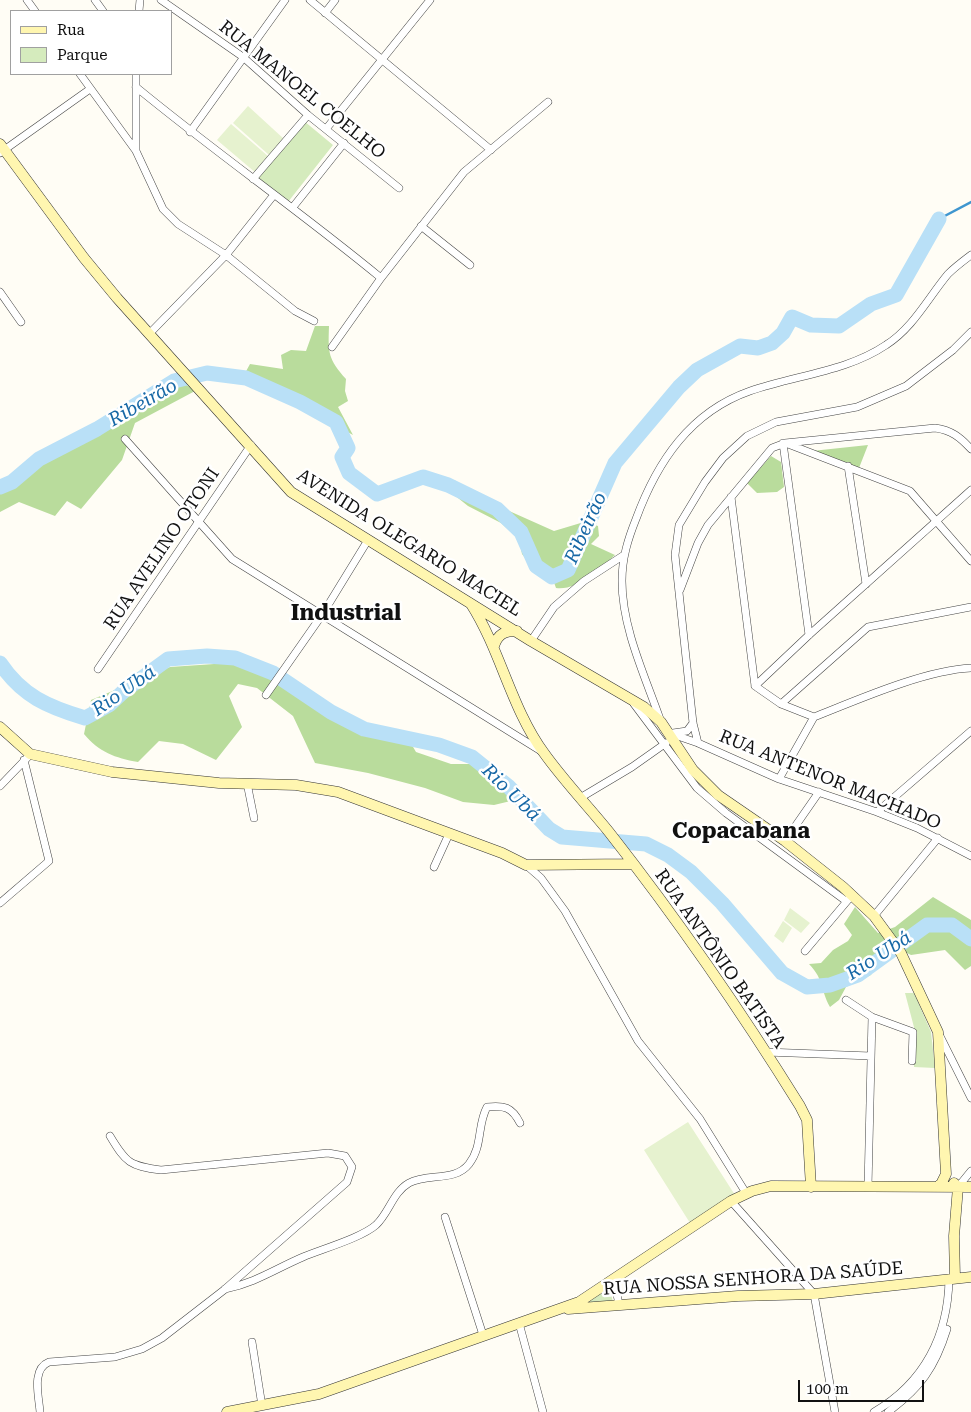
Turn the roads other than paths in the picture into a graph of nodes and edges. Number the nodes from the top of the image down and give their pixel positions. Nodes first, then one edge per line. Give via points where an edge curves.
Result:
1 (161, 0) edge
2 (285, 0) edge
3 (310, 0) edge
4 (335, 0) edge
5 (430, 0) edge
6 (325, 12) junction
7 (243, 57) junction
8 (382, 59) junction
9 (81, 75) edge
10 (136, 75) edge
11 (136, 87) junction
12 (90, 89) junction
13 (548, 102) dead end
14 (308, 115) junction
15 (326, 129) junction
16 (190, 132) junction
17 (344, 144) junction
18 (2, 149) edge
19 (491, 150) junction
20 (136, 151) junction
21 (253, 179) junction
22 (399, 188) dead end
23 (273, 196) junction
24 (293, 207) junction
25 (421, 226) junction
26 (226, 255) junction
27 (971, 255) edge
28 (470, 264) dead end
29 (381, 278) junction
30 (0, 292) edge
31 (314, 321) dead end
32 (21, 322) dead end
33 (971, 332) edge
34 (149, 334) junction
35 (332, 347) dead end
36 (125, 439) dead end
37 (784, 443) junction
38 (251, 445) junction
39 (971, 449) edge
40 (848, 466) junction
41 (971, 490) edge
42 (731, 497) junction
43 (936, 522) junction
44 (199, 523) junction
45 (368, 540) junction
46 (624, 555) junction
47 (971, 561) edge
48 (866, 584) junction
49 (680, 590) junction
50 (469, 602) junction
51 (971, 607) edge
52 (322, 615) junction
53 (516, 631) junction
54 (809, 635) junction
55 (531, 641) junction
56 (494, 646) junction
57 (971, 668) edge
58 (98, 669) dead end
59 (755, 686) junction
60 (266, 695) dead end
61 (632, 701) junction
62 (781, 704) junction
63 (814, 718) junction
64 (661, 722) junction
65 (526, 723) junction
66 (693, 723) junction
67 (0, 727) edge
68 (971, 731) edge
69 (513, 734) junction
70 (669, 738) junction
71 (698, 743) junction
72 (544, 753) junction
73 (27, 757) junction
74 (778, 780) junction
75 (247, 783) junction
76 (0, 786) edge
77 (819, 792) junction
78 (580, 798) junction
79 (877, 812) junction
80 (254, 818) dead end
81 (449, 834) junction
82 (938, 838) junction
83 (786, 841) junction
84 (971, 856) edge
85 (632, 864) junction
86 (526, 865) junction
87 (434, 868) dead end
88 (849, 899) junction
89 (0, 903) edge
90 (874, 916) junction
91 (805, 951) dead end
92 (846, 1000) dead end
93 (872, 1017) junction
94 (938, 1032) junction
95 (766, 1052) junction
96 (871, 1056) junction
97 (912, 1061) dead end
98 (971, 1098) edge
99 (520, 1123) dead end
100 (110, 1136) dead end
101 (971, 1171) edge
102 (946, 1174) junction
103 (811, 1187) junction
104 (868, 1187) junction
105 (937, 1187) junction
106 (958, 1187) junction
107 (971, 1187) edge
108 (746, 1193) junction
109 (731, 1201) junction
110 (445, 1217) dead end
111 (971, 1277) edge
112 (614, 1278) junction
113 (952, 1279) junction
114 (224, 1290) junction
115 (814, 1294) junction
116 (948, 1297) junction
117 (619, 1306) junction
118 (554, 1311) junction
119 (518, 1323) junction
120 (482, 1335) junction
121 (252, 1342) dead end
122 (262, 1406) junction
123 (40, 1412) edge
124 (227, 1412) edge
125 (543, 1412) edge
126 (835, 1412) edge
127 (874, 1412) edge
128 (888, 1412) edge

1 - 7 street, RUA MANOEL COELHO
2 - 7 street
3 - 6 street
4 - 6 street
5 - 8 street
6 - 8 street
7 - 14 street, RUA MANOEL COELHO
7 - 16 street
8 - 15 street
8 - 19 street
9 - 12 street
10 - 11 street
11 - 16 street
11 - 20 street
12 - 18 street
12 - 20 street
13 - 19 street
14 - 15 street, RUA MANOEL COELHO
14 - 21 street
15 - 17 street, RUA MANOEL COELHO
16 - 21 street
17 - 22 street, RUA MANOEL COELHO
17 - 24 street
18 - 34 main road, AVENIDA OLEGARIO MACIEL via 84,258
19 - 25 street via 464,172
20 - 26 street via 162,208 178,224
21 - 23 street
23 - 24 street
23 - 26 street
24 - 29 street
25 - 28 street
25 - 29 street
26 - 31 street via 295,311
26 - 34 street
27 - 46 street via 949,273 906,329 887,345 841,366 750,391 722,404 688,430 664,458 648,487
29 - 35 street
30 - 32 street
33 - 49 street via 906,386 857,407 776,422 747,436 723,458 680,525 675,555
34 - 38 main road, AVENIDA OLEGARIO MACIEL
36 - 44 street
37 - 39 street via 935,428 958,436
37 - 40 street
37 - 42 street via 772,448
37 - 54 street
38 - 44 street, RUA AVELINO OTONI
38 - 45 main road, AVENIDA OLEGARIO MACIEL via 291,492
40 - 43 street via 910,491
40 - 48 street
41 - 43 street
42 - 49 street via 698,543
42 - 59 street
43 - 47 street
43 - 48 street
44 - 52 street via 232,559
44 - 58 street, RUA AVELINO OTONI
45 - 50 main road, AVENIDA OLEGARIO MACIEL
45 - 52 street
46 - 55 street via 584,581 554,607
46 - 64 street via 622,582 625,606
48 - 54 street
49 - 66 street
50 - 53 main road, AVENIDA OLEGARIO MACIEL
50 - 56 main road, RUA ANTÔNIO BATISTA
51 - 62 street via 868,627
52 - 60 street
52 - 69 street
53 - 55 main road, AVENIDA OLEGARIO MACIEL
53 - 56 main road via 499,635
54 - 59 street
55 - 61 main road, AVENIDA OLEGARIO MACIEL
56 - 65 main road, RUA ANTÔNIO BATISTA
57 - 63 street via 959,668 910,682
59 - 62 street
61 - 64 main road, AVENIDA OLEGARIO MACIEL
61 - 70 street
62 - 63 street
63 - 74 street
64 - 70 main road, AVENIDA OLEGARIO MACIEL
65 - 69 street via 524,732
65 - 72 main road, RUA ANTÔNIO BATISTA
66 - 70 street via 687,731
66 - 71 street
67 - 73 main road
68 - 79 street
69 - 72 street
70 - 71 street, RUA ANTENOR MACHADO
70 - 78 street
70 - 83 main road, AVENIDA OLEGARIO MACIEL via 693,770 718,794
70 - 88 street via 697,788 726,814
71 - 74 street, RUA ANTENOR MACHADO
72 - 78 main road, RUA ANTÔNIO BATISTA
73 - 75 main road via 112,772
73 - 76 street
73 - 89 street via 49,861
74 - 77 street, RUA ANTENOR MACHADO
75 - 80 street
75 - 81 main road via 296,785 338,792
77 - 79 street, RUA ANTENOR MACHADO
77 - 83 street
78 - 85 main road, RUA ANTÔNIO BATISTA
79 - 82 street, RUA ANTENOR MACHADO
81 - 86 main road
81 - 87 street
82 - 84 street, RUA ANTENOR MACHADO
82 - 90 street
83 - 88 main road, AVENIDA OLEGARIO MACIEL
85 - 86 main road
85 - 95 main road, RUA ANTÔNIO BATISTA via 732,998
86 - 108 street via 542,878 565,911 638,1041 700,1119
88 - 90 main road, AVENIDA OLEGARIO MACIEL
88 - 91 street
90 - 94 main road, AVENIDA OLEGARIO MACIEL via 901,953
92 - 93 street
93 - 96 street
93 - 97 street via 913,1032
94 - 98 street
94 - 102 main road
95 - 96 street
95 - 103 main road, RUA ANTÔNIO BATISTA via 807,1120
96 - 104 street
99 - 114 street via 514,1111 502,1105 486,1107 477,1151 464,1170 410,1183 402,1188 376,1225 365,1232 249,1284
100 - 114 street via 123,1158 141,1168 161,1170 328,1153 345,1156 352,1167 347,1182
101 - 106 street
102 - 105 main road
102 - 106 main road
103 - 104 main road
103 - 108 main road via 771,1186
104 - 105 main road
105 - 106 main road
106 - 107 main road
106 - 113 main road
108 - 109 main road
109 - 112 main road
109 - 115 street
110 - 120 street
111 - 113 main road, RUA NOSSA SENHORA DA SAÚDE
112 - 117 street
112 - 118 main road via 579,1302
113 - 115 main road, RUA NOSSA SENHORA DA SAÚDE
113 - 116 street
114 - 123 street via 162,1338 142,1349 115,1357 49,1362 40,1368 38,1374
115 - 117 main road, RUA NOSSA SENHORA DA SAÚDE via 738,1296
115 - 126 street
116 - 127 street via 944,1329 928,1362 899,1394
116 - 128 street via 948,1326 936,1362 926,1378
117 - 118 main road, RUA NOSSA SENHORA DA SAÚDE
118 - 119 main road
119 - 120 main road
119 - 125 street
120 - 122 main road via 319,1394
121 - 122 street
122 - 124 main road

